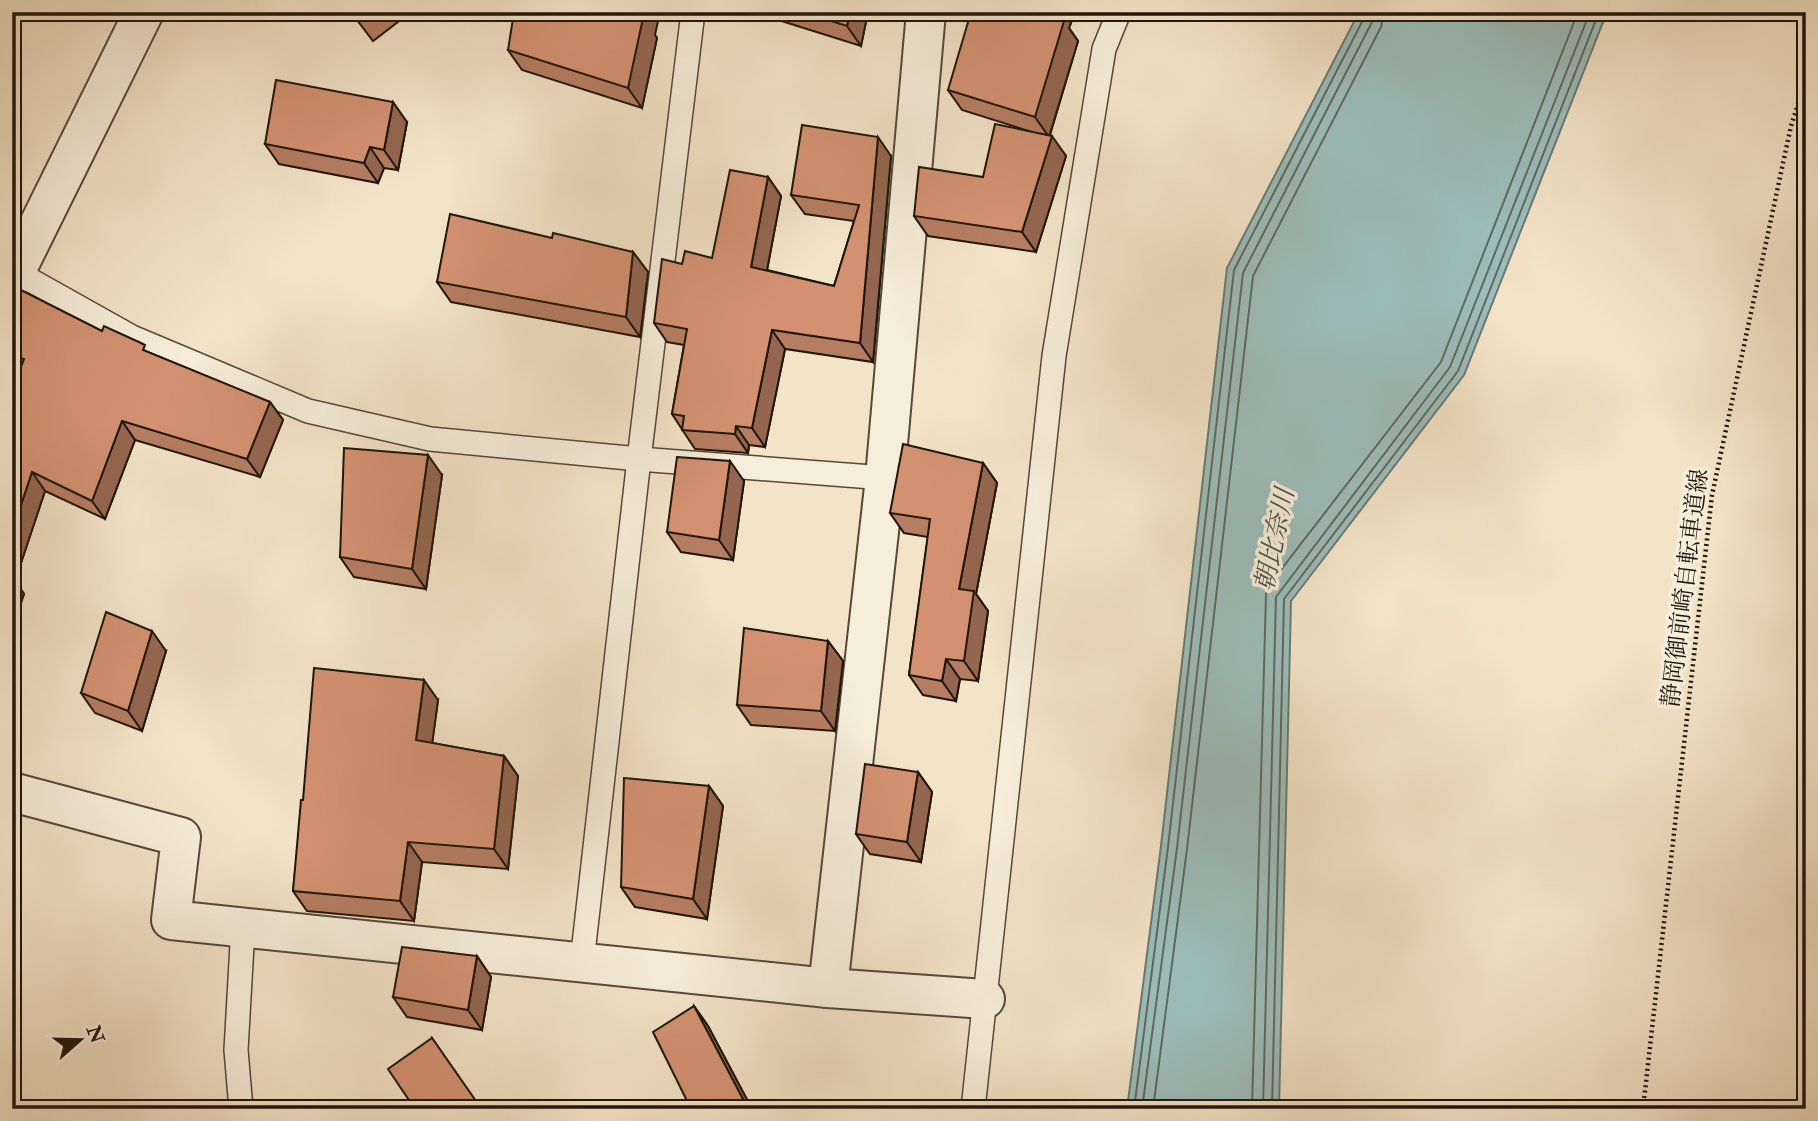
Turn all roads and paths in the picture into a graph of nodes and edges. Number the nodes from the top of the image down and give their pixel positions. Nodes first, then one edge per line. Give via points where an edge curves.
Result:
1 (144, 12) edge
2 (693, 12) edge
3 (926, 12) edge
4 (1119, 12) edge
5 (1806, 79) edge
6 (14, 276) edge
7 (639, 459) junction
8 (885, 478) junction
9 (12, 792) edge
10 (243, 927) junction
11 (582, 962) junction
12 (828, 988) junction
13 (985, 999) junction
14 (241, 1109) edge
15 (973, 1109) edge
16 (1643, 1109) edge

1 - 6 street
2 - 7 lane
3 - 8 street
4 - 13 lane via 1104,49 1054,356
5 - 16 path, 静岡御前崎自転車道線 via 1791,126 1712,495
6 - 7 lane via 132,337 308,411 430,439
7 - 8 lane
7 - 11 lane
8 - 12 street
9 - 10 street via 181,837 171,920
10 - 11 street
10 - 14 lane via 236,1050
11 - 12 street
12 - 13 street
13 - 15 lane

